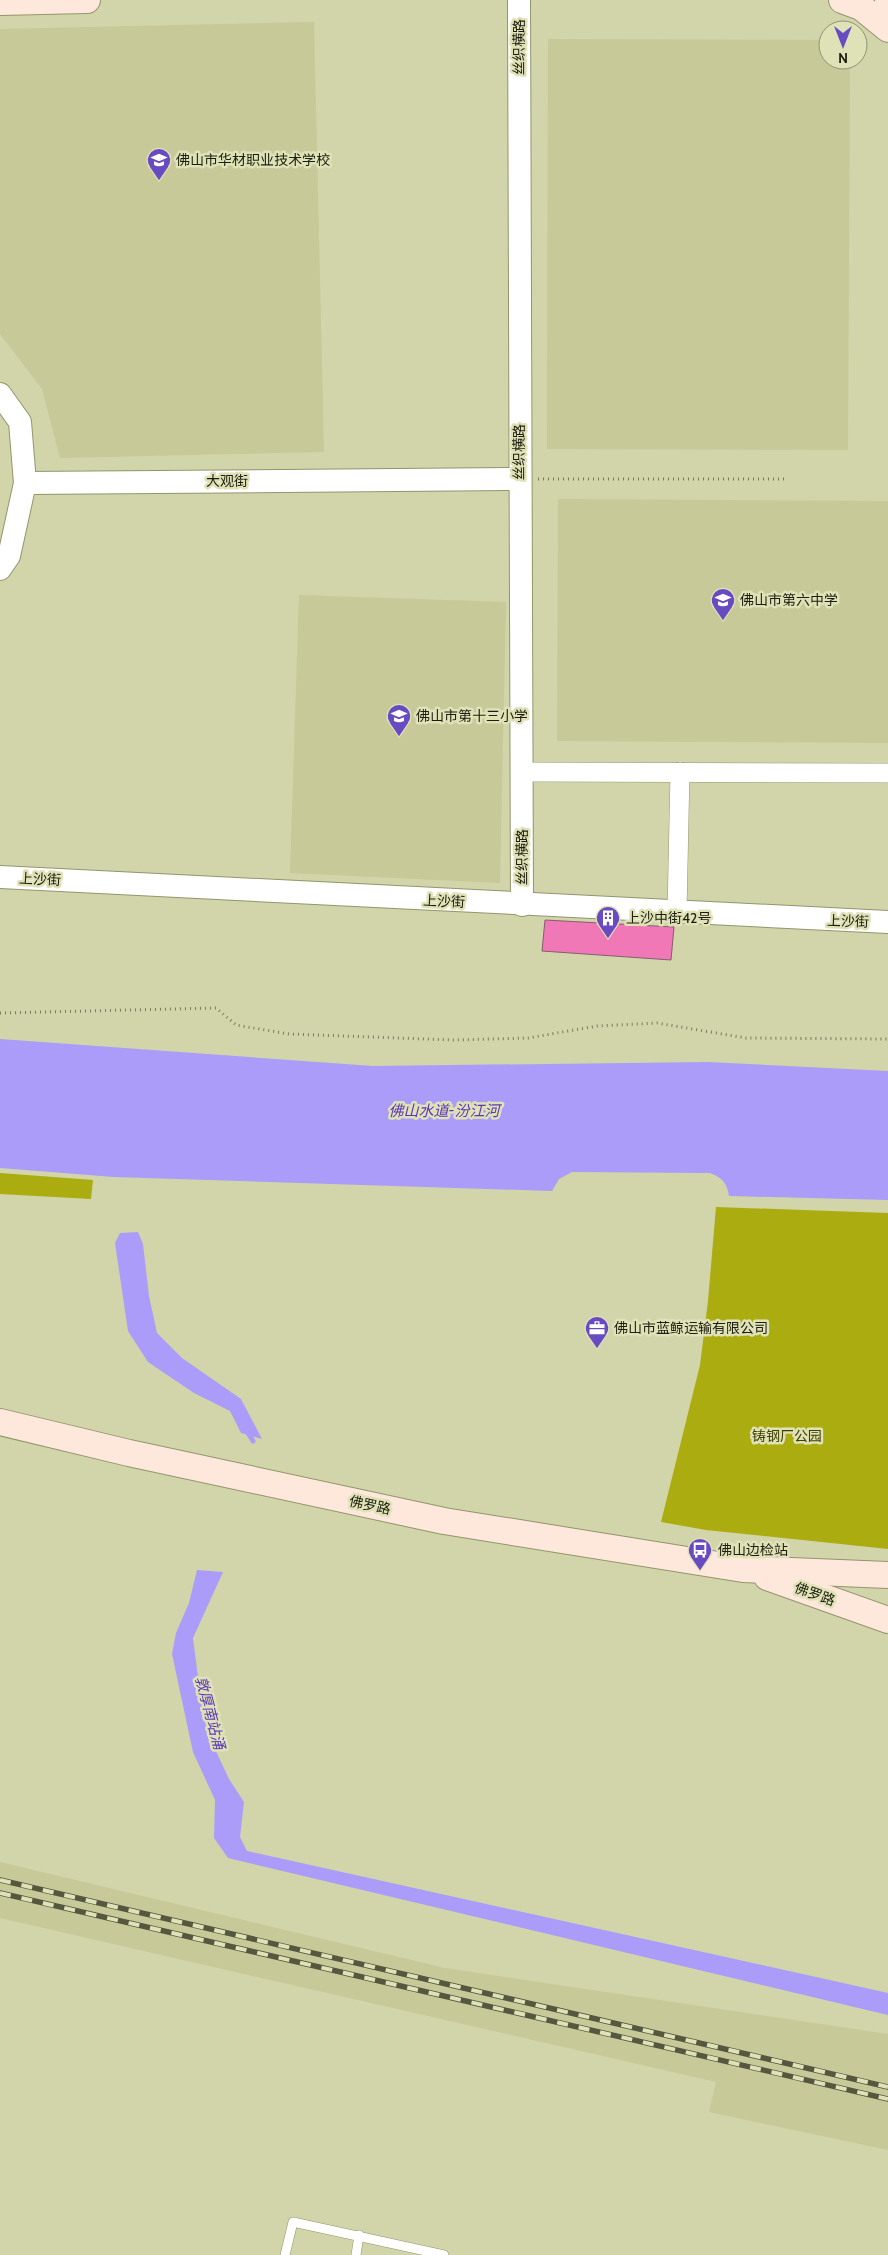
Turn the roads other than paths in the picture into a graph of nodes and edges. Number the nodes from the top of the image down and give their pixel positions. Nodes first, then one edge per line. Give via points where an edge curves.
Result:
1 (87, 0) edge
2 (519, 0) edge
3 (842, 0) edge
4 (0, 2) edge
5 (888, 29) edge
6 (0, 394) edge
7 (519, 480) junction
8 (25, 483) junction
9 (0, 570) edge
10 (521, 772) junction
11 (680, 772) junction
12 (888, 773) edge
13 (0, 877) edge
14 (522, 905) junction
15 (677, 913) junction
16 (888, 922) edge
17 (0, 1422) edge
18 (743, 1569) junction
19 (888, 1575) edge
20 (888, 1620) edge
21 (359, 2235) junction
22 (285, 2255) edge
23 (356, 2255) edge
24 (444, 2255) edge

1 - 4 main road
2 - 7 street, 丝织横路
3 - 5 main road via 860,7
6 - 8 street via 20,422
7 - 8 street, 大观街
7 - 10 street, 丝织横路
8 - 9 street via 9,556
10 - 11 street
10 - 14 street, 丝织横路
11 - 12 street
11 - 15 street
13 - 14 street, 上沙街
14 - 15 street, 上沙街
15 - 16 street, 上沙街
17 - 18 main road, 佛罗路 via 444,1521
18 - 19 main road, 佛罗路
18 - 20 main road, 佛罗路
21 - 22 lane via 293,2222
21 - 23 lane
21 - 24 lane

